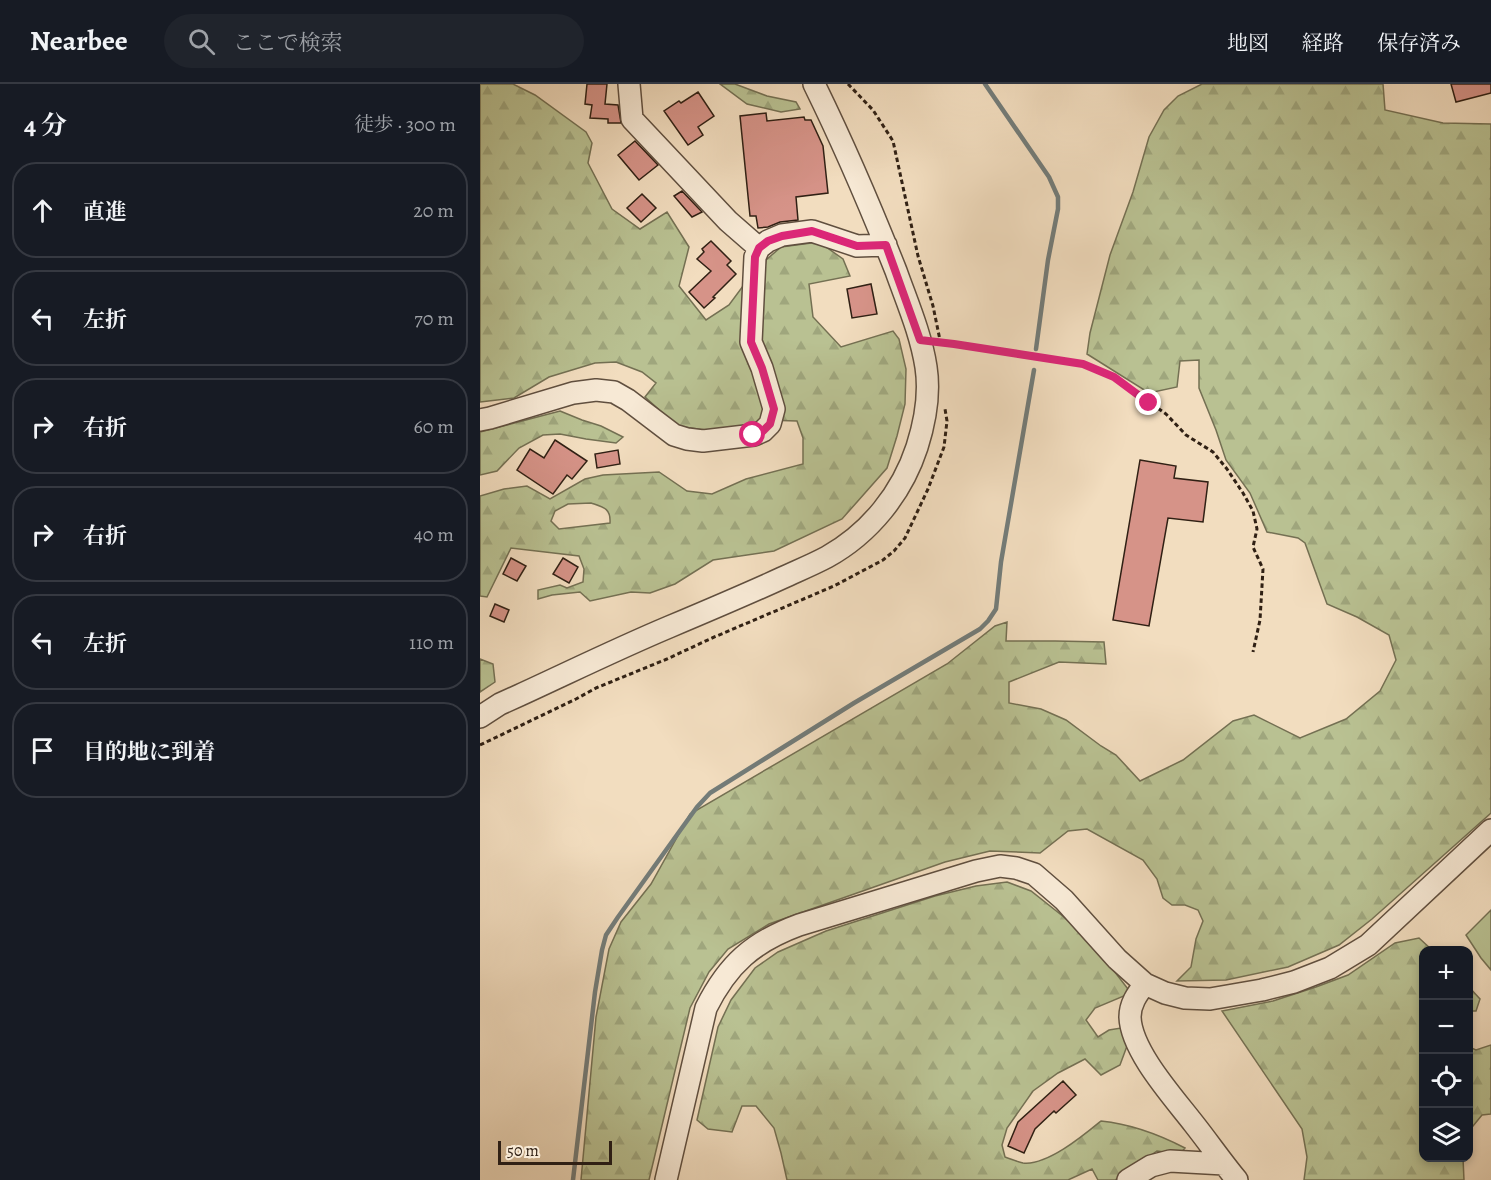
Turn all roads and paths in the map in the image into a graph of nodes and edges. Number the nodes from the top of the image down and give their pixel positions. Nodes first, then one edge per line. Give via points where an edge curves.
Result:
1 (629, 84) edge
2 (814, 84) edge
3 (848, 84) edge
4 (886, 245) junction
5 (759, 248) junction
6 (931, 342) junction
7 (480, 420) edge
8 (1253, 652) dead end
9 (480, 717) edge
10 (1491, 830) edge
11 (1145, 984) junction
12 (1230, 1172) edge
13 (666, 1180) edge
14 (1128, 1180) edge

1 - 5 street via 632,119
2 - 4 street
3 - 6 path via 873,110 893,141 915,245 933,306
4 - 5 street via 857,246 812,231 782,236
4 - 6 street
5 - 7 street via 755,257 751,342 774,409 770,424 763,431 703,441 687,439 674,435 614,392 596,390
6 - 8 path via 1083,364 1114,377 1213,452 1243,493 1257,529 1253,547 1263,569 1260,620
6 - 9 street via 922,433 915,454 895,495 864,530 813,564 520,694
10 - 11 street via 1368,945 1330,968 1294,982 1210,999 1185,998
11 - 12 street via 1131,1006 1136,1041
11 - 13 street via 1050,886 1034,874 1016,868 1000,866 976,871 777,933 739,960 705,1008
12 - 14 street via 1170,1161 1151,1166

